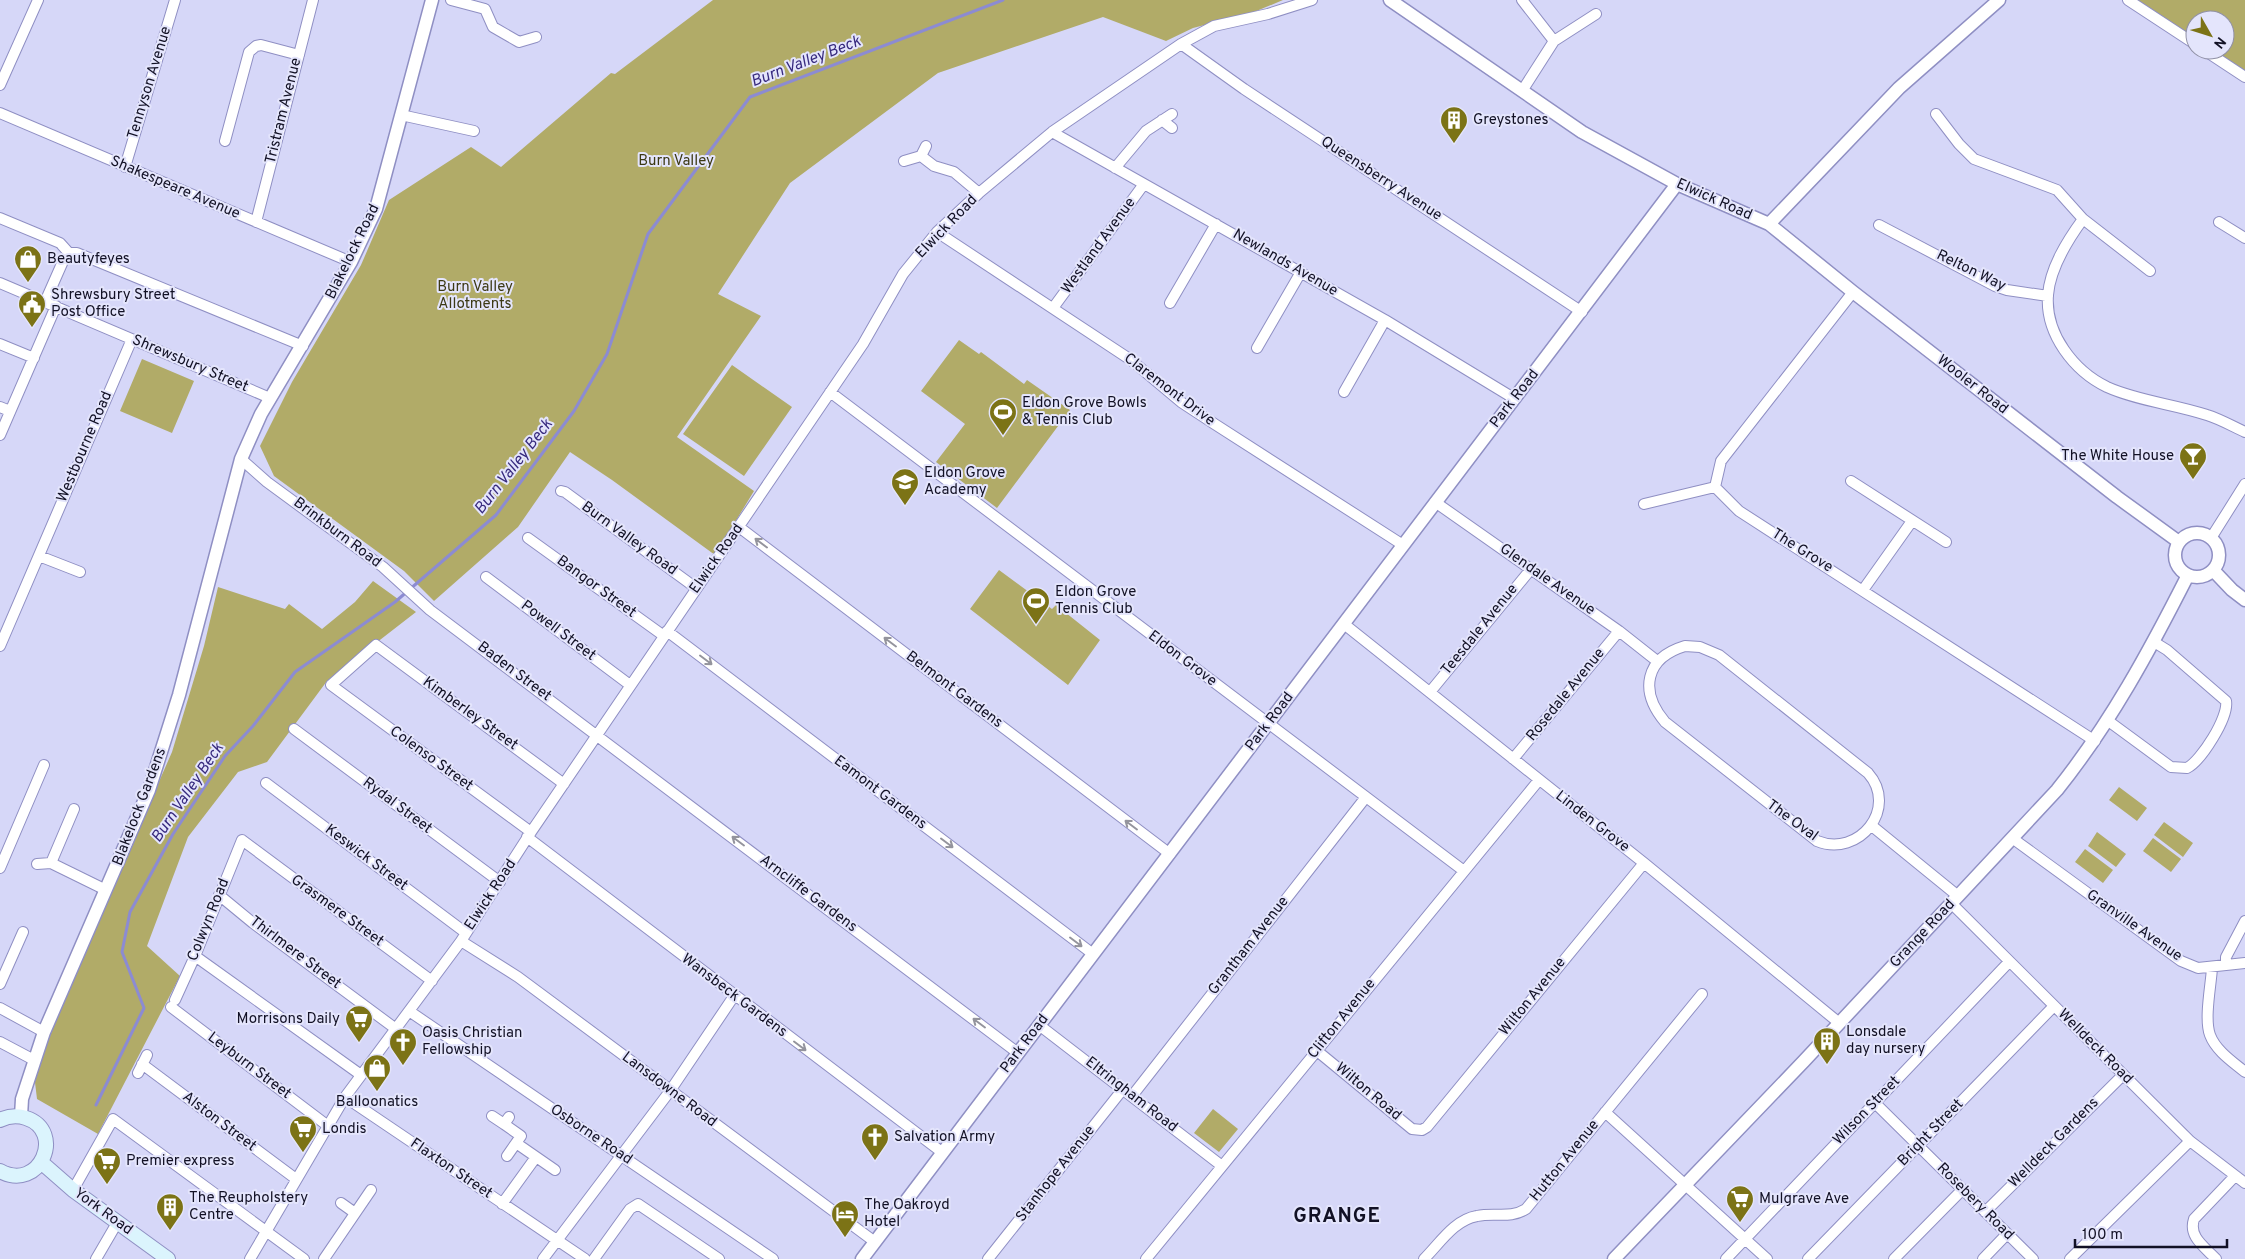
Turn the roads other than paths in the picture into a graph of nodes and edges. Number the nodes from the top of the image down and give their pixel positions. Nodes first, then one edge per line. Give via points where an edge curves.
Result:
1 (38, 0) edge
2 (175, 0) edge
3 (313, 0) edge
4 (432, 0) edge
5 (451, 0) edge
6 (1312, 0) edge
7 (1390, 0) edge
8 (1522, 0) edge
9 (1999, 0) edge
10 (2128, 0) edge
11 (1596, 14) dead end
12 (536, 36) dead end
13 (2185, 37) edge
14 (1554, 41) junction
15 (1181, 44) junction
16 (299, 54) junction
17 (2219, 60) edge
18 (2245, 77) edge
19 (0, 85) edge
20 (1522, 91) junction
21 (0, 113) edge
22 (1172, 114) dead end
23 (1936, 114) dead end
24 (401, 115) junction
25 (1162, 120) junction
26 (1172, 128) dead end
27 (474, 131) dead end
28 (1052, 132) junction
29 (225, 141) dead end
30 (926, 146) dead end
31 (921, 156) junction
32 (904, 161) dead end
33 (124, 167) junction
34 (1115, 168) junction
35 (1144, 184) junction
36 (1677, 184) junction
37 (979, 193) junction
38 (0, 218) edge
39 (2083, 219) junction
40 (256, 222) junction
41 (2219, 222) dead end
42 (1216, 224) junction
43 (1769, 224) junction
44 (1879, 225) dead end
45 (938, 232) junction
46 (2245, 238) edge
47 (69, 253) junction
48 (351, 262) junction
49 (2150, 271) dead end
50 (1301, 272) junction
51 (0, 283) edge
52 (1853, 292) junction
53 (2048, 296) junction
54 (45, 302) junction
55 (1170, 303) dead end
56 (56, 306) junction
57 (1053, 308) junction
58 (1582, 312) junction
59 (1385, 320) junction
60 (132, 338) junction
61 (0, 344) edge
62 (303, 346) junction
63 (1258, 348) dead end
64 (34, 358) junction
65 (830, 392) junction
66 (1344, 392) dead end
67 (270, 398) junction
68 (1515, 399) junction
69 (0, 407) edge
70 (10, 412) junction
71 (2245, 432) edge
72 (0, 435) edge
73 (241, 459) junction
74 (1851, 481) dead end
75 (2245, 484) edge
76 (1715, 487) junction
77 (561, 491) dead end
78 (1435, 502) junction
79 (1644, 504) dead end
80 (1912, 521) junction
81 (739, 527) junction
82 (528, 538) dead end
83 (2211, 538) junction
84 (1946, 542) dead end
85 (2179, 542) junction
86 (1403, 545) junction
87 (39, 556) junction
88 (1531, 568) junction
89 (2213, 570) junction
90 (80, 572) dead end
91 (2188, 575) junction
92 (486, 577) dead end
93 (696, 588) junction
94 (1863, 590) junction
95 (2245, 600) edge
96 (430, 610) joint
97 (1344, 624) junction
98 (1618, 631) junction
99 (666, 633) junction
100 (2154, 642) junction
101 (376, 645) joint
102 (0, 646) edge
103 (1657, 661) junction
104 (630, 685) junction
105 (1430, 692) junction
106 (2107, 720) junction
107 (1268, 724) junction
108 (294, 729) dead end
109 (598, 734) junction
110 (2095, 741) junction
111 (1513, 759) junction
112 (44, 765) dead end
113 (1539, 780) junction
114 (266, 783) dead end
115 (564, 784) junction
116 (1366, 797) junction
117 (74, 809) dead end
118 (1872, 826) junction
119 (529, 835) junction
120 (2012, 838) junction
121 (242, 840) joint
122 (1170, 854) junction
123 (51, 863) junction
124 (1644, 863) junction
125 (38, 864) dead end
126 (0, 868) edge
127 (1464, 871) junction
128 (500, 882) junction
129 (106, 890) junction
130 (219, 895) junction
131 (1955, 900) junction
132 (2245, 921) edge
133 (23, 932) dead end
134 (464, 937) junction
135 (1093, 954) junction
136 (195, 956) junction
137 (2009, 962) junction
138 (2245, 963) edge
139 (2226, 965) junction
140 (2212, 968) junction
141 (432, 981) junction
142 (0, 984) edge
143 (1702, 994) dead end
144 (734, 996) junction
145 (173, 1004) joint
146 (2054, 1006) junction
147 (0, 1008) edge
148 (409, 1011) junction
149 (1838, 1022) junction
150 (1040, 1025) junction
151 (396, 1029) junction
152 (44, 1032) junction
153 (0, 1042) edge
154 (1316, 1050) junction
155 (1018, 1053) junction
156 (34, 1060) junction
157 (142, 1064) dead end
158 (2245, 1072) edge
159 (361, 1075) junction
160 (2123, 1075) junction
161 (1123, 1089) junction
162 (670, 1091) junction
163 (1132, 1096) junction
164 (346, 1097) junction
165 (1875, 1103) junction
166 (1605, 1112) junction
167 (21, 1116) junction
168 (492, 1116) dead end
169 (0, 1120) edge
170 (328, 1126) junction
171 (1422, 1130) joint
172 (2190, 1141) junction
173 (516, 1143) junction
174 (1918, 1146) junction
175 (943, 1153) junction
176 (507, 1156) dead end
177 (622, 1156) junction
178 (536, 1157) junction
179 (41, 1162) junction
180 (1222, 1166) junction
181 (555, 1170) dead end
182 (1, 1174) edge
183 (2235, 1176) junction
184 (296, 1180) junction
185 (2245, 1183) edge
186 (1685, 1185) junction
187 (73, 1190) junction
188 (371, 1190) dead end
189 (1962, 1190) junction
190 (341, 1203) dead end
191 (502, 1204) junction
192 (1985, 1212) junction
193 (355, 1213) junction
194 (117, 1223) junction
195 (265, 1232) junction
196 (2007, 1234) junction
197 (1744, 1239) junction
198 (556, 1241) junction
199 (875, 1242) junction
200 (96, 1259) edge
201 (167, 1259) edge
202 (250, 1259) edge
203 (304, 1259) edge
204 (324, 1259) edge
205 (543, 1259) edge
206 (585, 1259) edge
207 (594, 1259) edge
208 (719, 1259) edge
209 (774, 1259) edge
210 (862, 1259) edge
211 (988, 1259) edge
212 (1146, 1259) edge
213 (1424, 1259) edge
214 (1614, 1259) edge
215 (1726, 1259) edge
216 (1767, 1259) edge
217 (1808, 1259) edge
218 (1894, 1259) edge
219 (1983, 1259) edge
220 (2033, 1259) edge
221 (2070, 1259) edge
222 (2216, 1259) edge

1 - 19 street
2 - 33 street, Tennyson Avenue
3 - 16 street, Tristram Avenue
4 - 24 street, Blakelock Road
5 - 12 street via 485,9 493,28 519,42
6 - 15 street, Elwick Road via 1214,26
7 - 20 street, Elwick Road
8 - 14 street
9 - 43 street, Elwick Road via 1899,88
10 - 13 street
11 - 14 street
14 - 20 street
15 - 28 street, Elwick Road
15 - 58 street, Queensberry Avenue
16 - 29 street via 261,46 249,52
16 - 40 street, Tristram Avenue
17 - 18 street
20 - 36 street, Elwick Road via 1582,132
21 - 33 street, Shakespeare Avenue
22 - 25 street
23 - 39 street via 1974,159 2057,190
24 - 27 street
24 - 48 street, Blakelock Road via 376,209
25 - 26 street
25 - 34 street via 1146,131
28 - 34 street, Newlands Avenue
28 - 37 street, Elwick Road
30 - 31 street
31 - 32 street
31 - 37 street via 934,166 954,172
33 - 40 street, Shakespeare Avenue
34 - 35 street, Newlands Avenue
35 - 42 street, Newlands Avenue
35 - 57 street, Westland Avenue
36 - 43 street, Elwick Road
36 - 58 street, Park Road
37 - 45 street, Elwick Road
38 - 47 street via 60,243
39 - 49 street
39 - 53 street via 2060,257
40 - 48 street, Shakespeare Avenue
41 - 46 street
42 - 50 street, Newlands Avenue
42 - 55 street
43 - 52 street, Wooler Road
44 - 53 street, Relton Way via 1995,286
45 - 57 street, Claremont Drive
45 - 65 street, Elwick Road via 904,274
47 - 54 street
47 - 62 street via 78,253
48 - 62 street, Blakelock Road
50 - 59 street, Newlands Avenue
50 - 63 street
51 - 54 street, Shrewsbury Street
52 - 76 street via 1721,461
52 - 85 street, Wooler Road
53 - 71 street via 2051,322 2067,354 2082,370 2105,386 2208,415
54 - 56 street, Shrewsbury Street
56 - 60 street, Shrewsbury Street
56 - 64 street
57 - 86 street, Claremont Drive via 1131,360 1181,402
58 - 68 street, Park Road
59 - 66 street
59 - 68 street, Newlands Avenue
60 - 67 street, Shrewsbury Street
60 - 87 street, Westbourne Road
61 - 64 street
62 - 67 street, Blakelock Road
64 - 70 street
65 - 81 street, Elwick Road
65 - 107 street, Eldon Grove
67 - 73 street, Blakelock Road
68 - 78 street, Park Road
69 - 70 street
70 - 72 street
73 - 96 street, Brinkburn Road via 400,582
73 - 129 street, Blakelock Gardens via 182,686 149,790
74 - 80 street
75 - 83 street
76 - 79 street
76 - 94 street, The Grove via 1739,511
77 - 93 street, Burn Valley Road
78 - 86 street, Park Road
78 - 88 street, Glendale Avenue
80 - 84 street
80 - 94 street
81 - 93 street, Elwick Road
122 -> 81 street, Belmont Gardens
82 - 99 street, Bangor Street
83 - 85 street via 2192,534
83 - 89 street via 2218,556
85 - 91 street via 2175,559
86 - 97 street, Park Road
87 - 90 street
87 - 102 street, Westbourne Road
88 - 98 street, Glendale Avenue
88 - 105 street, Teesdale Avenue
89 - 91 street via 2198,577
89 - 95 street
91 - 100 street, Grange Road
92 - 104 street, Powell Street
93 - 99 street, Elwick Road
94 - 110 street, The Grove
96 - 109 street, Baden Street
97 - 105 street, Linden Grove
97 - 107 street, Park Road
98 - 103 street, Glendale Avenue
98 - 111 street, Rosedale Avenue
99 - 104 street, Elwick Road
99 -> 135 street, Eamont Gardens
100 - 106 street, Grange Road
100 - 106 street via 2226,701 2226,714 2199,760 2187,768 2171,767
101 - 115 street, Kimberley Street
101 - 119 street, Colenso Street via 331,685
103 - 118 street via 1685,646 1700,647 1719,655 1868,773 1875,783 1880,802
103 - 118 street, The Oval via 1650,676 1650,696 1665,722 1808,836 1823,843 1843,844 1855,841
104 - 109 street, Elwick Road
105 - 111 street, Linden Grove
106 - 110 street, Grange Road
107 - 116 street, Eldon Grove
107 - 122 street, Park Road
108 - 128 street, Rydal Street
109 - 115 street, Elwick Road
155 -> 109 street, Arncliffe Gardens
110 - 120 street, Grange Road via 2057,790
111 - 113 street, Linden Grove
112 - 126 street
113 - 124 street, Linden Grove
113 - 127 street, Clifton Avenue
114 - 134 street, Keswick Street
115 - 119 street, Elwick Road
116 - 127 street, Eldon Grove
116 - 163 street, Grantham Avenue
117 - 123 street
118 - 131 street, Welldeck Road
119 - 128 street, Elwick Road
119 - 144 street, Wansbeck Gardens
120 - 131 street, Grange Road
120 - 140 street, Granville Avenue via 2181,961 2198,968
121 - 130 street, Colwyn Road
121 - 141 street, Grasmere Street
122 - 135 street, Park Road
123 - 125 street
123 - 129 street
124 - 149 street, Linden Grove
124 - 171 street, Wilton Avenue
127 - 154 street, Clifton Avenue
128 - 134 street, Elwick Road
129 - 152 street, Blakelock Gardens
130 - 136 street, Colwyn Road
130 - 151 street, Thirlmere Street
131 - 137 street, Welldeck Road
131 - 149 street, Grange Road
132 - 139 street via 2226,957
133 - 142 street
134 - 141 street, Elwick Road
134 - 162 street, Lansdowne Road
135 - 150 street, Park Road
136 - 145 street, Colwyn Road
136 - 159 street
137 - 146 street, Welldeck Road
137 - 165 street, Wilson Street
138 - 139 street
139 - 140 street
140 - 158 street via 2210,1034 2225,1055
141 - 148 street, Elwick Road
143 - 166 street, Hutton Avenue
144 - 162 street
144 -> 175 street, Wansbeck Gardens
145 - 170 street, Leyburn Street
146 - 160 street, Welldeck Road
146 - 174 street, Bright Street
147 - 152 street
148 - 151 street, Elwick Road
148 - 177 street, Osborne Road
149 - 186 street, Grange Road
150 - 155 street, Park Road
150 - 161 street, Eltringham Road
151 - 159 street, Elwick Road
152 - 156 street, Blakelock Gardens
153 - 156 street
154 - 171 street, Wilton Road via 1412,1129
154 - 180 street, Clifton Avenue
155 - 175 street, Park Road
156 - 167 street, Blakelock Gardens via 22,1099
157 - 184 street, Alston Street
159 - 164 street, Elwick Road
160 - 172 street, Welldeck Road
160 - 192 street, Welldeck Gardens
161 - 163 street, Eltringham Road
161 - 211 street, Stanhope Avenue
162 - 177 street
162 - 199 street, Lansdowne Road
163 - 180 street, Eltringham Road
164 - 170 street, Elwick Road
164 - 191 street, Flaxton Street
165 - 174 street, Rosebery Road
165 - 197 street, Wilson Street
166 - 186 street, Hutton Avenue
166 - 213 street, Hutton Avenue via 1526,1209 1511,1216 1476,1216 1458,1223
167 - 169 main road
167 - 179 main road via 30,1119 44,1133 45,1153
168 - 173 street via 507,1120 521,1136
170 - 184 street, Elwick Road
172 - 183 street, Welldeck Road
172 - 221 street
173 - 176 street
173 - 178 street
174 - 189 street, Rosebery Road
174 - 217 street, Bright Street
175 - 199 street, Park Road
177 - 198 street
177 - 209 street, Osborne Road
178 - 181 street
178 - 191 street
179 - 182 main road via 28,1174
179 - 187 main road, York Road
180 - 212 street, Clifton Avenue
183 - 185 street, Welldeck Road
183 - 222 street via 2194,1219 2191,1228
184 - 195 street, Elwick Road
186 - 197 street, Hutton Avenue
186 - 214 street, Grange Road
187 - 194 main road, York Road
187 - 195 street via 113,1119
188 - 193 street
189 - 192 street, Rosebery Road
189 - 218 street
190 - 193 street
191 - 198 street, Flaxton Street
192 - 196 street, Rosebery Road
193 - 204 street
194 - 200 street
194 - 201 main road, York Road
195 - 202 street, Elwick Road
195 - 203 street
196 - 219 street
196 - 220 street, Rosebery Road
197 - 215 street, Wilson Street
197 - 216 street, Hutton Avenue
198 - 205 street
198 - 206 street, Flaxton Street
199 - 210 street, Park Road
207 - 208 street via 630,1209 638,1204

